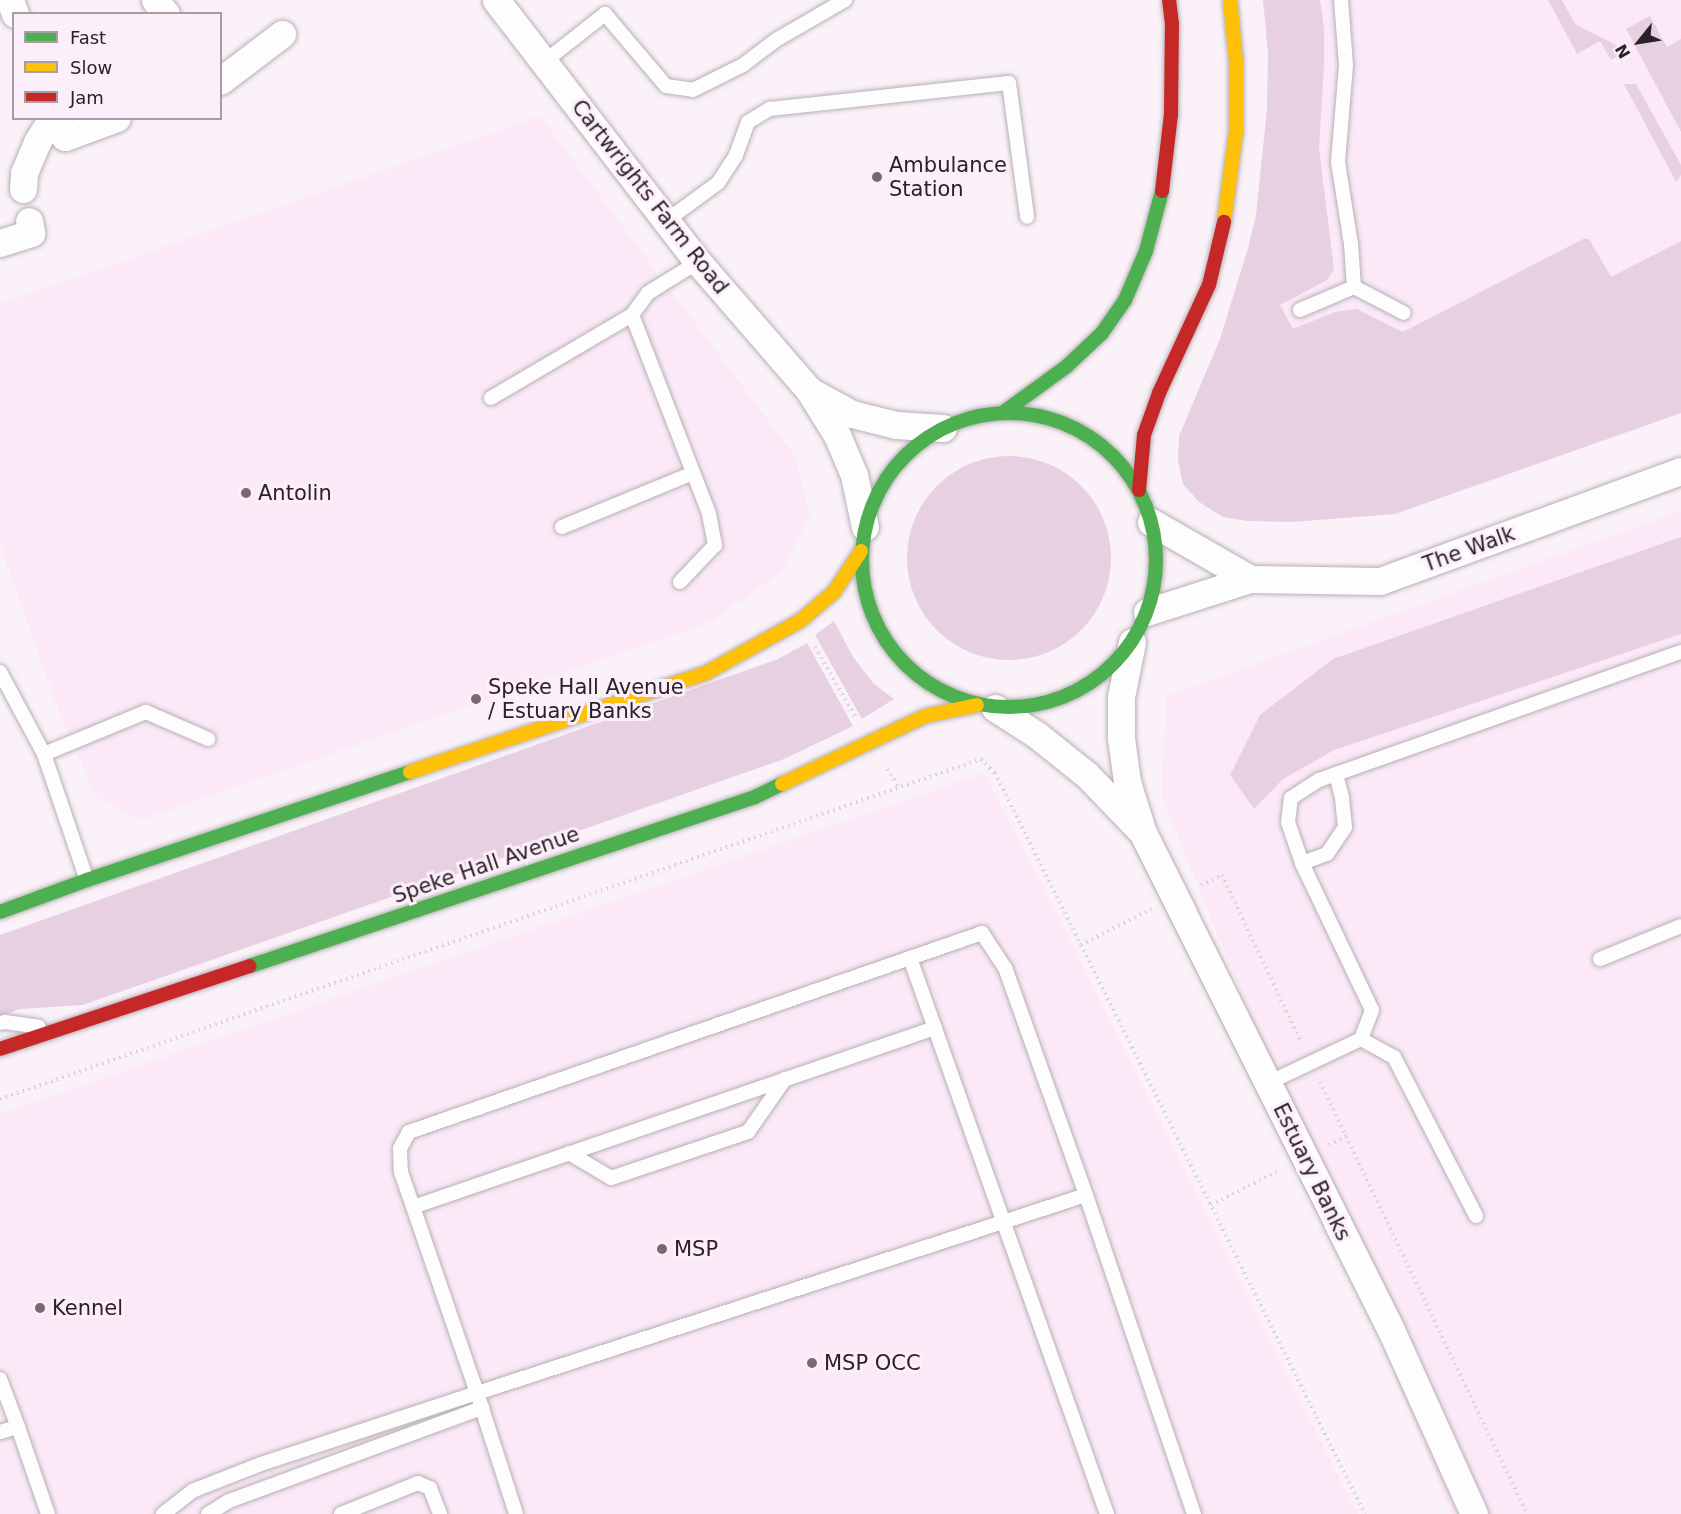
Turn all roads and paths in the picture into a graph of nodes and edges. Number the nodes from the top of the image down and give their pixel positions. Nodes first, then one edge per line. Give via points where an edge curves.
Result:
1 (155, 0) edge
2 (496, 0) edge
3 (845, 0) edge
4 (1168, 0) edge
5 (1230, 0) edge
6 (1341, 0) edge
7 (164, 12) edge
8 (282, 34) dead end
9 (544, 62) junction
10 (222, 79) edge
11 (53, 120) edge
12 (55, 120) edge
13 (111, 120) edge
14 (23, 189) dead end
15 (1027, 217) dead end
16 (29, 221) dead end
17 (666, 221) junction
18 (0, 243) edge
19 (698, 262) junction
20 (1354, 287) junction
21 (1300, 310) dead end
22 (1404, 313) dead end
23 (632, 315) junction
24 (809, 390) junction
25 (491, 398) dead end
26 (1004, 412) junction
27 (943, 428) junction
28 (1681, 471) edge
29 (693, 473) junction
30 (1138, 490) junction
31 (1151, 522) junction
32 (562, 527) dead end
33 (863, 539) junction
34 (1250, 579) junction
35 (680, 582) dead end
36 (1147, 612) junction
37 (800, 621) junction
38 (1132, 642) junction
39 (1681, 652) edge
40 (0, 672) edge
41 (986, 706) junction
42 (208, 739) dead end
43 (871, 743) junction
44 (44, 754) junction
45 (1336, 774) junction
46 (900, 788) dead end
47 (1143, 833) junction
48 (1302, 863) junction
49 (87, 880) junction
50 (1175, 897) junction
51 (0, 912) edge
52 (1681, 926) edge
53 (1081, 945) dead end
54 (910, 958) junction
55 (1600, 958) dead end
56 (0, 1023) edge
57 (935, 1028) junction
58 (59, 1030) junction
59 (1361, 1039) junction
60 (0, 1049) edge
61 (1311, 1062) junction
62 (785, 1079) junction
63 (1268, 1083) junction
64 (569, 1153) junction
65 (1086, 1195) junction
66 (413, 1207) junction
67 (1476, 1215) dead end
68 (1002, 1222) junction
69 (0, 1379) edge
70 (477, 1393) junction
71 (482, 1408) junction
72 (18, 1427) junction
73 (0, 1432) edge
74 (48, 1514) edge
75 (163, 1514) edge
76 (208, 1514) edge
77 (341, 1514) edge
78 (440, 1514) edge
79 (516, 1514) edge
80 (1107, 1514) edge
81 (1194, 1514) edge
82 (1474, 1514) edge
83 (1527, 1514) edge

1 - 7 street
2 - 9 street, Cartwrights Farm Road
3 - 9 lane via 776,40 743,65 693,90 666,86 605,14
4 - 26 street via 1172,24 1172,114 1163,187 1146,251 1125,300 1102,333 1067,366
5 - 30 street via 1236,61 1236,132 1227,211 1209,285 1144,435
6 - 20 lane via 1346,66 1338,162
8 - 10 street
9 - 17 street, Cartwrights Farm Road
11 - 14 street via 37,142 24,173
12 - 13 street via 65,136
15 - 17 lane via 1010,83 770,109 748,122 736,154 718,183
16 - 18 street via 31,233
17 - 19 street, Cartwrights Farm Road
19 - 23 lane via 648,293
19 - 24 street, Cartwrights Farm Road
20 - 21 lane
20 - 22 lane
23 - 25 lane
23 - 29 lane
24 - 27 street, Cartwrights Farm Road via 852,414 896,425
24 - 33 street, Cartwrights Farm Road via 837,435 854,475
26 - 27 street via 973,417
26 - 30 street via 1047,418 1086,435 1118,462
27 - 33 street via 907,453 881,487
28 - 34 street, The Walk via 1380,581
29 - 32 lane
29 - 35 lane via 710,514 715,545
30 - 31 street, Speke Hall Avenue
31 - 34 street, The Walk
31 - 36 street, Speke Hall Avenue via 1156,568
33 - 37 street via 834,592
33 - 41 street via 862,575 874,620 899,658 934,688
34 - 36 street, The Walk
36 - 38 street, Speke Hall Avenue
37 - 43 path
37 - 49 street via 706,674
38 - 41 street, Speke Hall Avenue via 1109,669 1075,692 1036,706
38 - 47 street, Estuary Banks via 1121,697 1122,738 1127,782
39 - 45 lane
40 - 44 lane
41 - 43 street, Speke Hall Avenue via 925,716
41 - 47 street, Estuary Banks via 1036,735 1087,775
42 - 44 lane via 146,712
43 - 46 path
43 - 58 street, Speke Hall Avenue via 755,797
44 - 49 lane
45 - 48 lane via 1345,827 1327,854
45 - 48 lane via 1318,780 1291,798 1288,822
47 - 50 street, Estuary Banks
48 - 59 lane via 1372,1010
49 - 51 street
50 - 53 path
50 - 61 path via 1222,875
50 - 63 street, Estuary Banks
52 - 55 lane
54 - 57 lane
54 - 65 lane via 982,933 1005,968
54 - 66 lane via 409,1132 400,1148 401,1172
56 - 58 lane
57 - 62 lane
57 - 68 lane
58 - 60 street, Speke Hall Avenue
59 - 61 lane
59 - 67 lane via 1394,1057
61 - 63 lane
61 - 83 path
62 - 64 lane
62 - 64 lane via 748,1132 611,1178
63 - 82 street, Estuary Banks via 1391,1330
64 - 66 lane
65 - 68 lane
65 - 81 lane
66 - 70 lane
68 - 70 lane
68 - 80 lane
69 - 72 lane
70 - 71 lane
70 - 75 lane via 261,1464 192,1491
71 - 76 lane via 229,1501
71 - 79 lane
72 - 73 lane
72 - 74 lane
77 - 78 lane via 418,1483 430,1488

